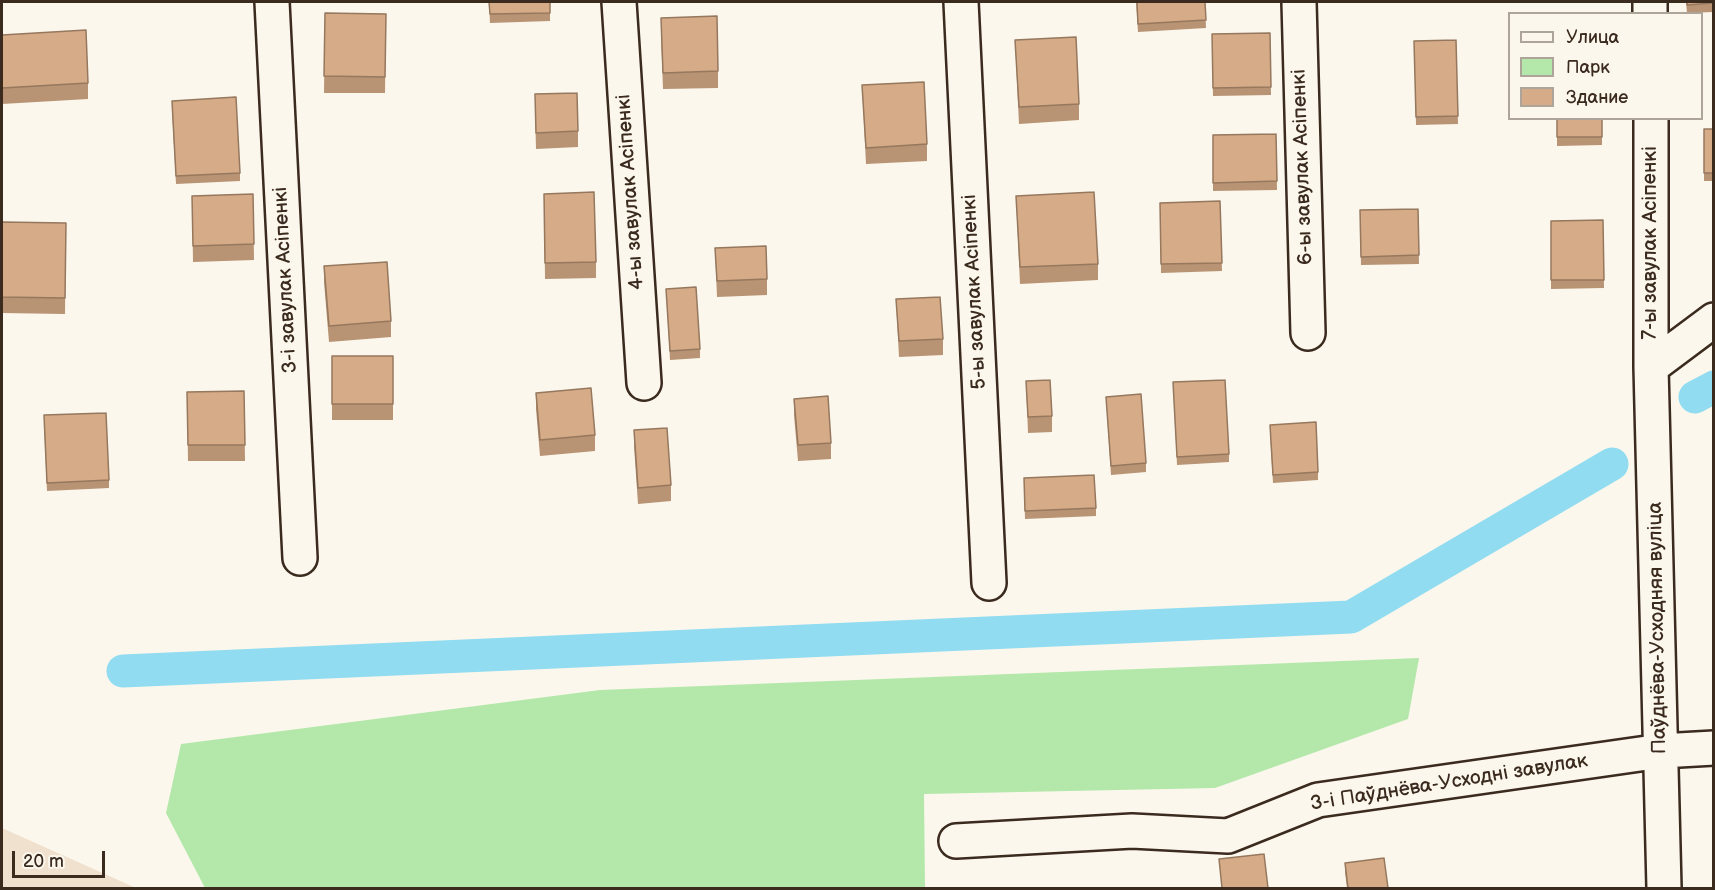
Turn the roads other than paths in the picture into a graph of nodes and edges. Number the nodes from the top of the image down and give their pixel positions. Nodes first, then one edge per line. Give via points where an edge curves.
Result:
1 (272, 2) edge
2 (619, 2) edge
3 (961, 2) edge
4 (1299, 2) edge
5 (1651, 120) edge
6 (1713, 320) edge
7 (1308, 333) dead end
8 (1651, 367) junction
9 (644, 383) dead end
10 (300, 558) dead end
11 (989, 582) dead end
12 (1713, 748) edge
13 (1660, 751) junction
14 (956, 841) dead end
15 (1664, 888) edge

1 - 10 street, 3-і завулак Асіпенкі
2 - 9 street, 4-ы завулак Асіпенкі
3 - 11 street, 5-ы завулак Асіпенкі
4 - 7 street, 6-ы завулак Асіпенкі
5 - 8 street, 7-ы завулак Асіпенкі
6 - 8 street
8 - 13 street, Паўднёва-Усходняя вуліца
12 - 13 street, 3-і Паўднёва-Усходні завулак
13 - 14 street, 3-і Паўднёва-Усходні завулак via 1318,800 1228,836 1132,831
13 - 15 street, Паўднёва-Усходняя вуліца

